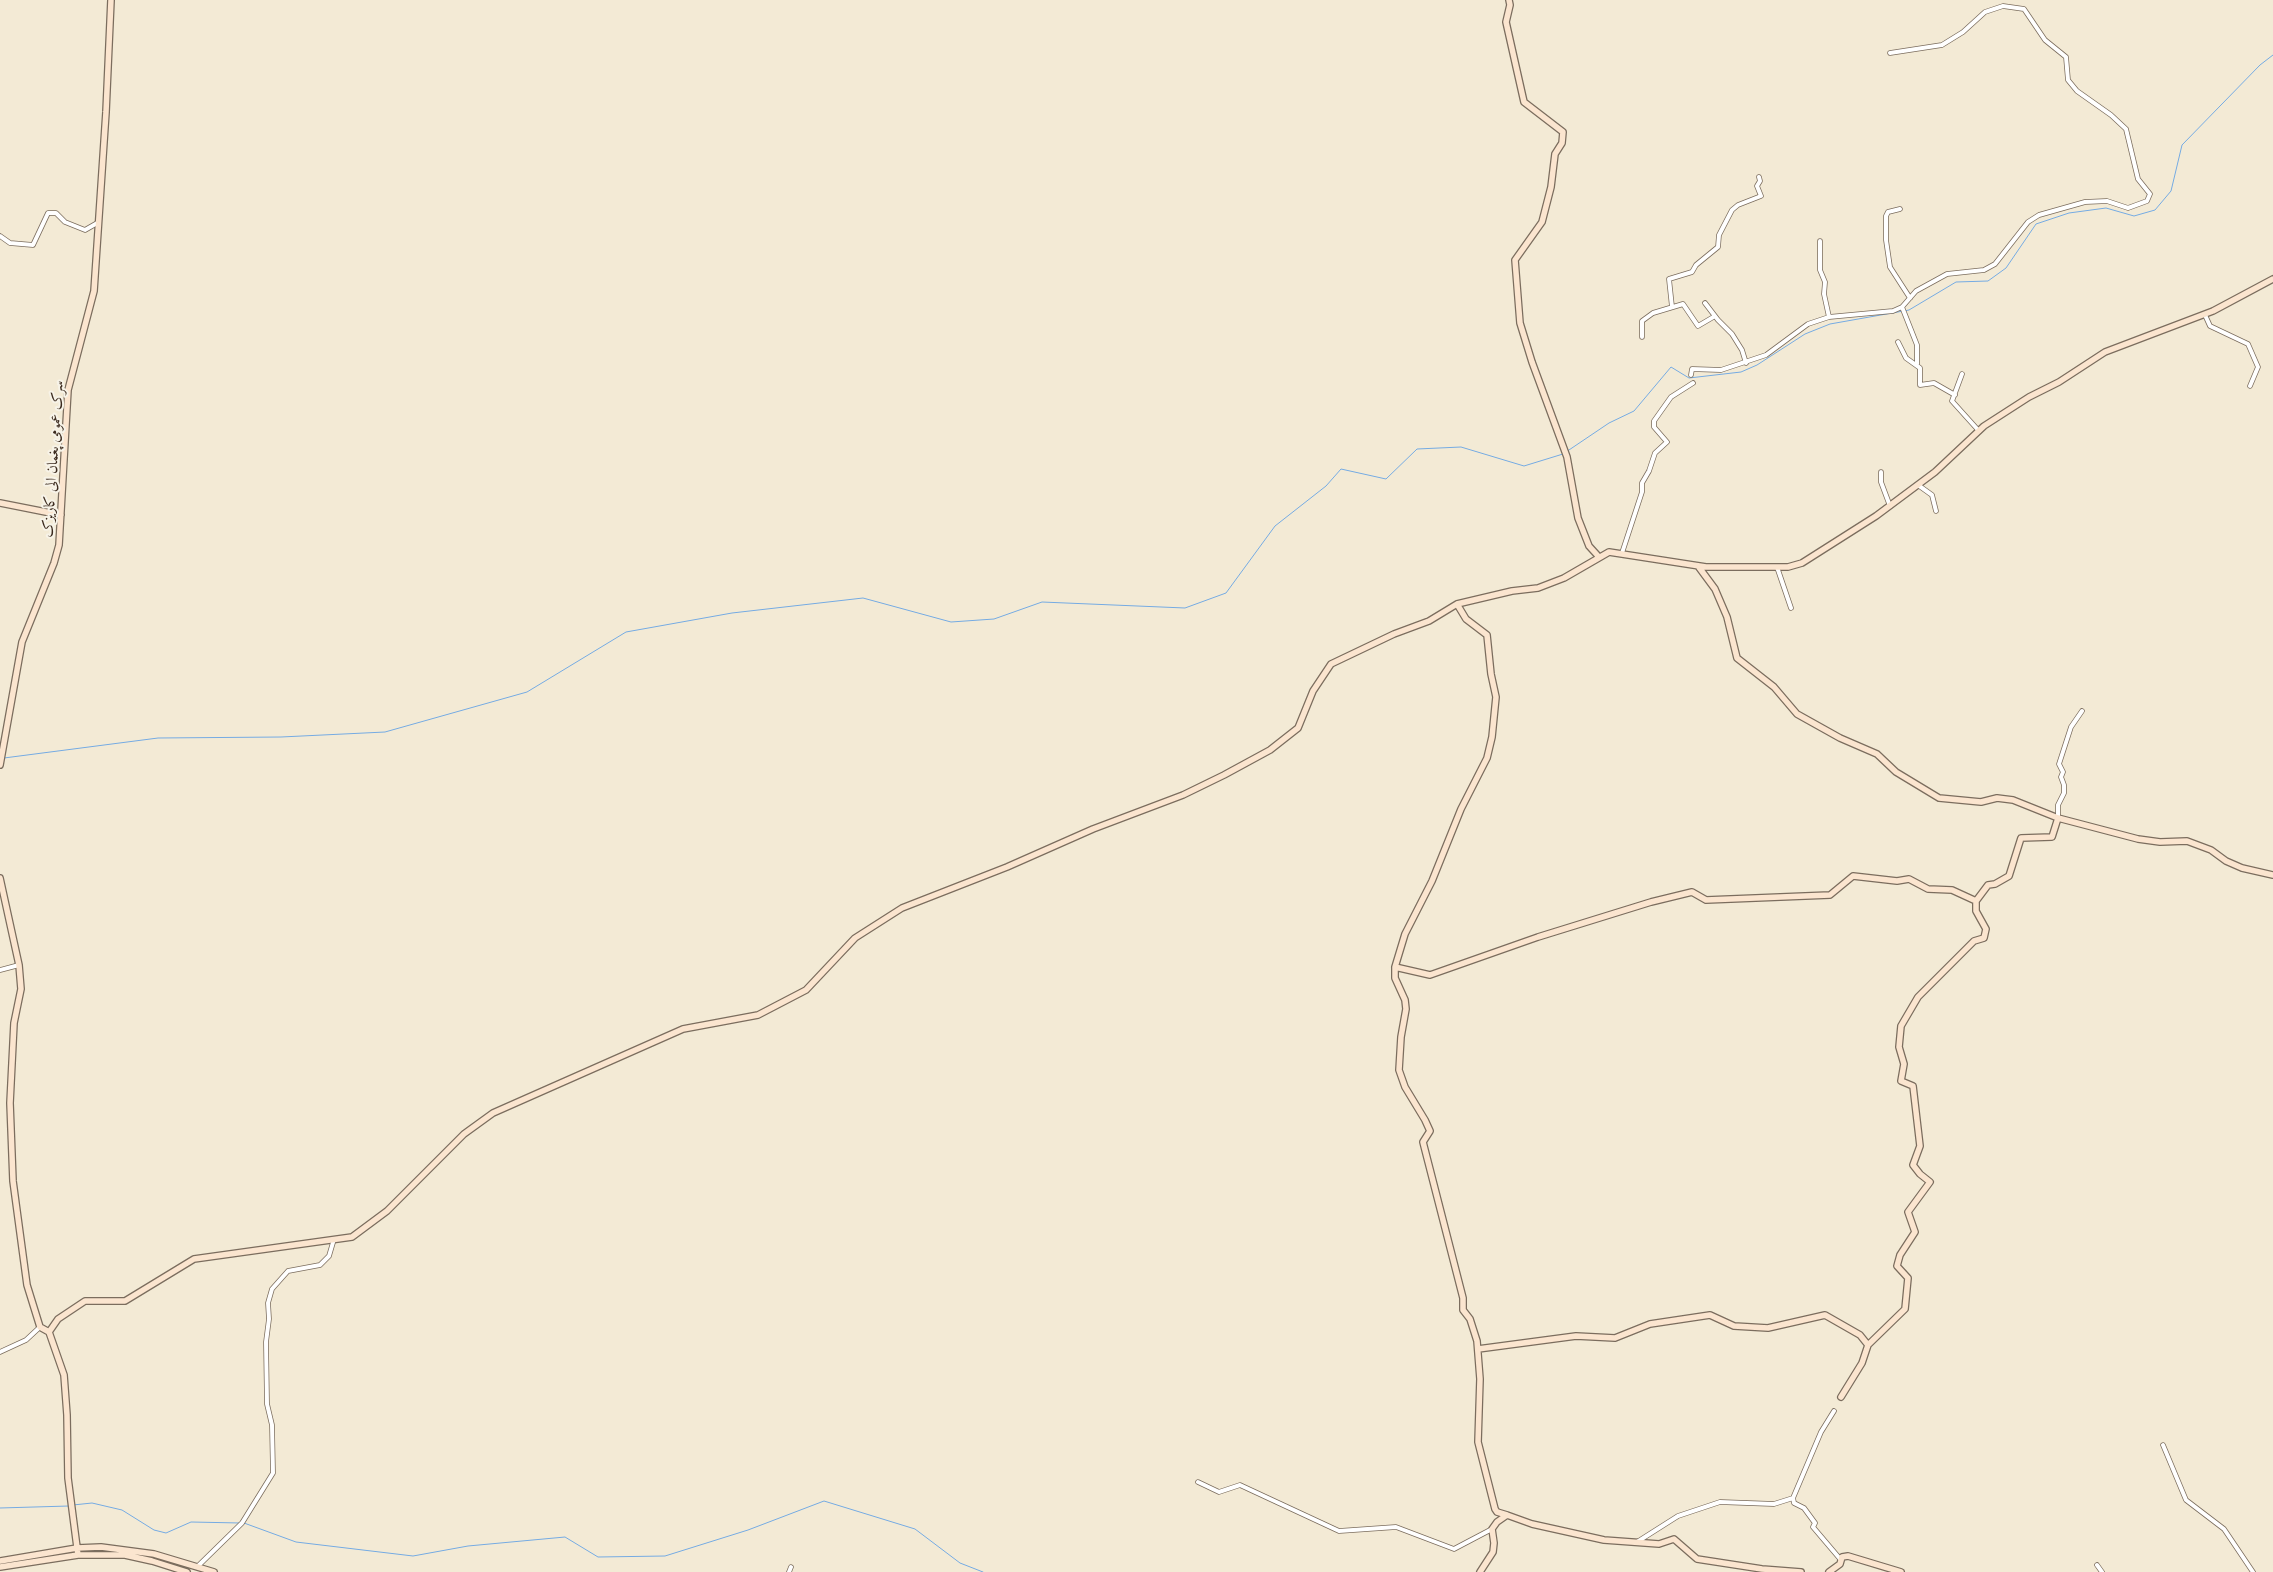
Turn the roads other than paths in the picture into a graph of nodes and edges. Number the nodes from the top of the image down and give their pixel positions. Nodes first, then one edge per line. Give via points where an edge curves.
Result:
1 (111, 0) edge
2 (1509, 0) edge
3 (1890, 53) dead end
4 (1759, 177) dead end
5 (1900, 209) dead end
6 (100, 222) junction
7 (0, 236) edge
8 (1820, 241) dead end
9 (2273, 279) edge
10 (1910, 298) junction
11 (1705, 303) dead end
12 (1672, 307) junction
13 (1903, 308) junction
14 (2205, 314) junction
15 (1715, 316) junction
16 (1829, 317) junction
17 (1642, 337) dead end
18 (1898, 342) dead end
19 (1746, 363) junction
20 (1917, 365) junction
21 (1962, 374) dead end
22 (1691, 375) dead end
23 (1693, 383) dead end
24 (2250, 386) dead end
25 (1955, 395) junction
26 (1979, 431) junction
27 (1881, 472) dead end
28 (1918, 485) junction
29 (0, 503) edge
30 (1890, 506) junction
31 (1936, 511) dead end
32 (61, 515) junction
33 (1622, 553) junction
34 (1599, 556) junction
35 (1698, 566) junction
36 (1777, 567) junction
37 (1457, 604) junction
38 (1791, 608) dead end
39 (2082, 711) dead end
40 (0, 765) edge
41 (2058, 818) junction
42 (2273, 875) edge
43 (0, 878) edge
44 (1976, 901) junction
45 (19, 965) junction
46 (1395, 967) junction
47 (0, 970) edge
48 (334, 1240) junction
49 (40, 1327) junction
50 (49, 1332) junction
51 (1868, 1345) junction
52 (1478, 1349) junction
53 (0, 1352) edge
54 (1841, 1397) dead end
55 (1834, 1411) dead end
56 (2163, 1445) dead end
57 (1198, 1482) dead end
58 (1794, 1498) junction
59 (1507, 1515) junction
60 (1492, 1529) junction
61 (1637, 1542) junction
62 (77, 1548) junction
63 (78, 1555) junction
64 (1841, 1560) junction
65 (0, 1561) edge
66 (187, 1564) junction
67 (2097, 1565) dead end
68 (0, 1567) edge
69 (197, 1567) junction
70 (792, 1567) dead end
71 (186, 1572) edge
72 (214, 1572) edge
73 (790, 1572) edge
74 (1480, 1572) edge
75 (1802, 1572) edge
76 (1828, 1572) edge
77 (1901, 1572) edge
78 (2102, 1572) edge
79 (2253, 1572) edge

1 - 6 street, سرک عمومی پغمان الی کاریزک
2 - 34 street via 1506,22 1524,102 1563,132 1562,143 1555,154 1542,222 1515,260 1520,323 1565,453 1578,518 1589,546
3 - 10 street via 1942,45 1986,12 2003,6 2024,9 2045,40 2066,58 2068,80 2077,91 2126,129 2138,179 2150,194 2147,200 2128,208 2107,202 2085,202 2039,215 2028,222 1995,264 1984,270 1947,274 1916,291
4 - 12 street via 1757,186 1761,196 1732,210 1719,235 1718,247 1692,272 1669,279
5 - 10 street via 1888,212 1886,216 1886,240 1890,267
6 - 7 street via 85,230 65,222 56,213 48,213 34,245 10,243
6 - 32 street, سرک عمومی پغمان الی کاریزک via 94,291 68,390
8 - 16 street via 1820,270 1825,282
9 - 14 street
10 - 13 street
11 - 15 street
12 - 15 street via 1683,304 1698,326
12 - 17 street via 1653,313 1642,321
13 - 16 street
13 - 20 street via 1917,346
14 - 24 street via 2210,326 2248,344 2258,368
14 - 26 street via 2105,352
15 - 19 street via 1732,334
16 - 19 street via 1808,324 1766,355
18 - 20 street via 1906,358
19 - 22 street via 1721,370 1692,369
20 - 25 street via 1920,384 1934,383
21 - 25 street
23 - 33 street via 1671,396 1654,421 1654,426 1667,442 1655,453 1642,483
25 - 26 street via 1952,401
26 - 28 street
27 - 30 street via 1881,482
28 - 30 street
28 - 31 street via 1932,495
29 - 32 street
30 - 36 street via 1802,563
32 - 40 street, سرک عمومی پغمان الی کاریزک via 54,563 22,642
33 - 34 street via 1609,552
33 - 35 street
34 - 37 street via 1564,578 1538,588
35 - 36 street
35 - 41 street via 1727,616 1737,658 1774,687 1797,714 1877,754 1896,772 1939,798 1981,802 1997,798 2013,800
36 - 38 street
37 - 46 street via 1466,619 1487,635 1496,696 1492,738 1487,758 1460,809 1432,881 1405,934
37 - 48 street via 1429,621 1331,664 1314,691 1298,728 1255,758 1183,795 902,908 855,938 806,990 758,1015 683,1029 493,1112 464,1134 408,1192 367,1228 352,1237
39 - 41 street via 2071,727 2059,764 2063,772 2064,793 2058,805
41 - 42 street via 2138,839 2187,841 2242,868
41 - 44 street via 2052,837 2021,838 2008,876 1988,885
43 - 45 street
44 - 46 street via 1952,890 1928,890 1908,880 1853,876 1830,895 1706,900 1692,892 1538,937 1430,975
44 - 51 street via 1976,911 1986,929 1984,938 1974,941 1928,985 1901,1026 1898,1047 1904,1064 1900,1081 1913,1086 1920,1146 1913,1166 1930,1182 1908,1212 1915,1232 1900,1254 1898,1266 1908,1278 1905,1309
45 - 47 street
45 - 49 street via 20,989 14,1023 10,1103 13,1182 27,1285
46 - 52 street via 1395,978 1406,1009 1399,1070 1430,1130 1423,1142 1463,1298 1463,1310 1470,1319
48 - 50 street via 194,1259 125,1301 85,1301 58,1319
48 - 69 street via 329,1256 320,1265 288,1271 272,1289 266,1342 273,1473 242,1523
49 - 50 street
49 - 53 street via 26,1340
50 - 62 street via 64,1375 68,1478
51 - 52 street via 1860,1336 1825,1315 1768,1328 1734,1326 1710,1315 1650,1324 1615,1338 1576,1336
51 - 54 street via 1862,1363
52 - 59 street via 1478,1442 1495,1509
55 - 58 street via 1821,1432
56 - 79 street via 2186,1500 2224,1529
57 - 60 street via 1219,1492 1240,1485 1339,1531 1396,1527 1454,1549
58 - 61 street via 1774,1504 1720,1502 1678,1516
58 - 64 street via 1794,1503 1804,1508 1815,1523 1813,1527
59 - 60 street
59 - 61 street via 1604,1540
60 - 74 street via 1493,1552
61 - 75 street via 1659,1544 1674,1539 1697,1559
62 - 63 street
62 - 65 street
62 - 66 street via 127,1549
63 - 68 street
63 - 71 street via 125,1555
64 - 76 street via 1836,1569
64 - 77 street via 1848,1556
66 - 69 street
66 - 71 street
67 - 78 street
69 - 72 street
70 - 73 street

